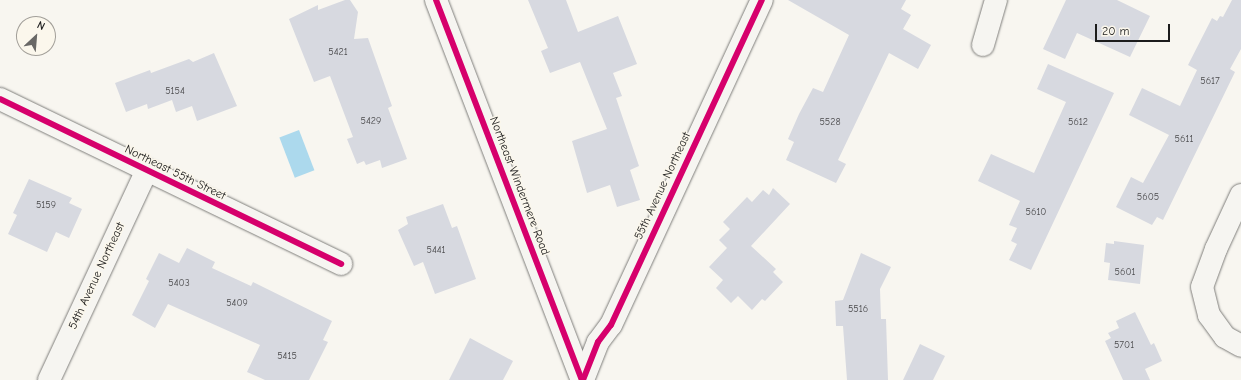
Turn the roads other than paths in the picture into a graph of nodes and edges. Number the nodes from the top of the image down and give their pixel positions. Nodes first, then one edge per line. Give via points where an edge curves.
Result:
1 (436, 0) edge
2 (762, 0) edge
3 (996, 0) edge
4 (983, 45) dead end
5 (0, 99) edge
6 (146, 172) junction
7 (1241, 195) edge
8 (341, 264) dead end
9 (1241, 346) edge
10 (48, 380) edge
11 (582, 380) edge

1 - 11 street, Northeast Windermere Road
2 - 11 street, 55th Avenue Northeast via 611,325 598,342
3 - 4 street
5 - 6 street, Northeast 55th Street
6 - 8 street, Northeast 55th Street
6 - 10 street, 54th Avenue Northeast
7 - 9 street via 1216,249 1202,288 1209,316 1225,338

